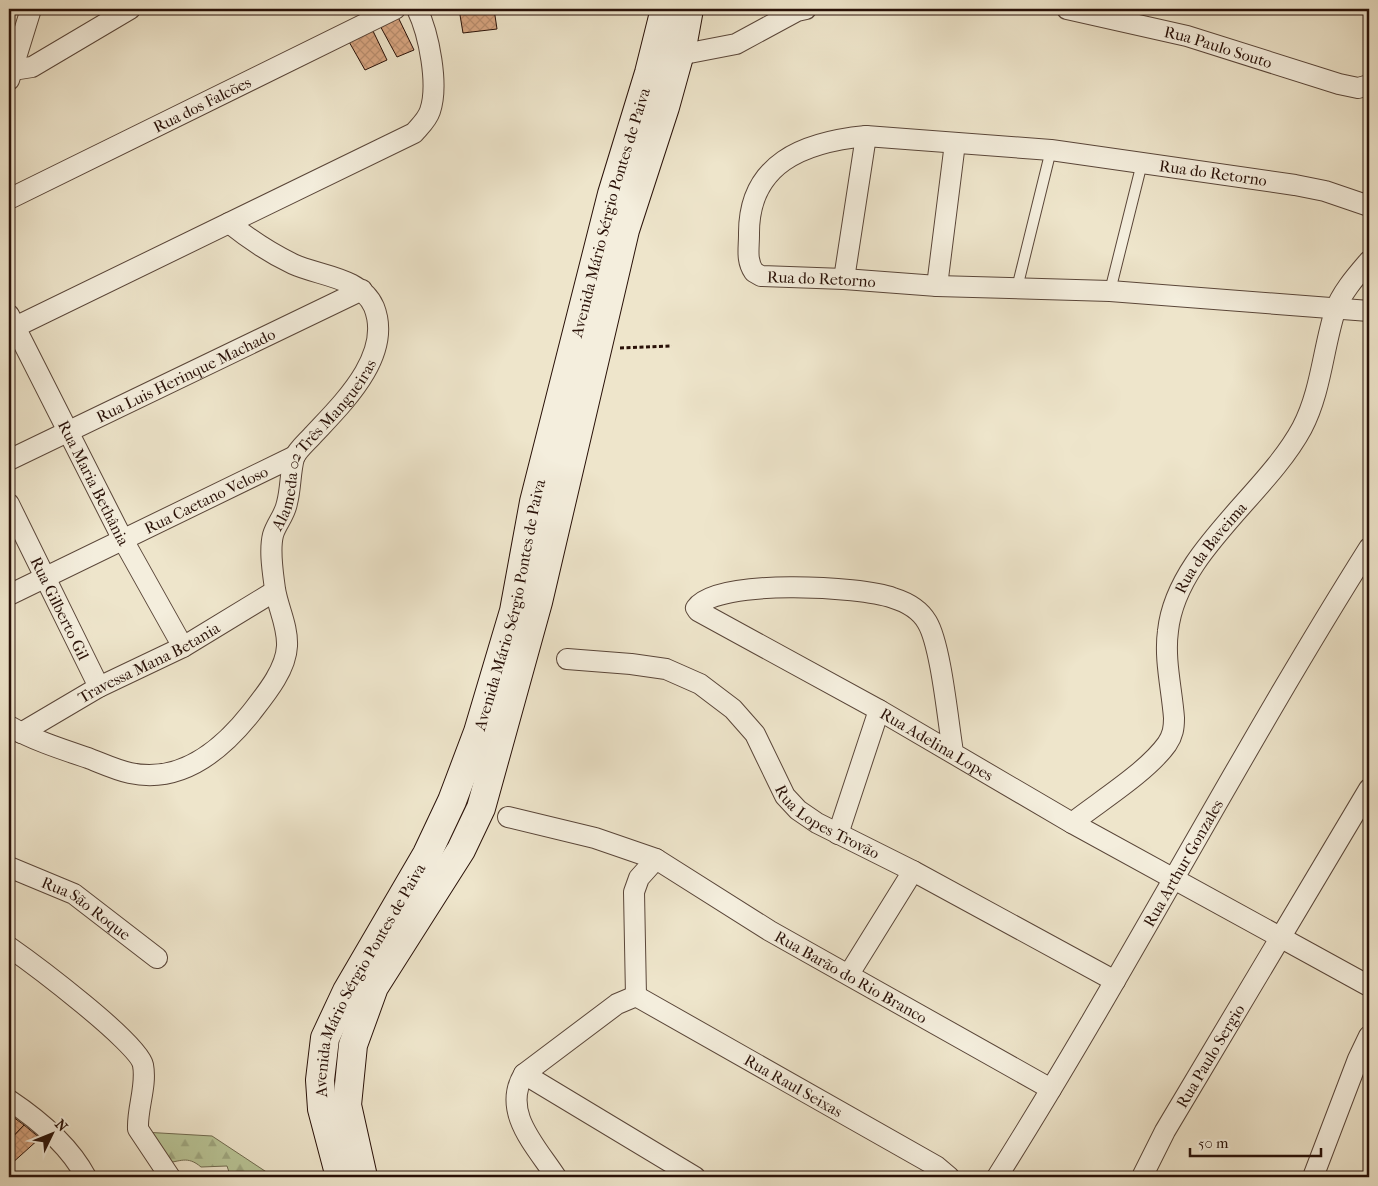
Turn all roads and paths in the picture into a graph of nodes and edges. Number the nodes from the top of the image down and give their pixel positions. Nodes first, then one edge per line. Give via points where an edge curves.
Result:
1 (31, 9) edge
2 (130, 9) edge
3 (395, 9) edge
4 (417, 9) edge
5 (665, 9) edge
6 (689, 9) edge
7 (806, 9) edge
8 (1068, 9) edge
9 (679, 55) junction
10 (11, 75) edge
11 (1369, 85) edge
12 (866, 136) junction
13 (955, 143) junction
14 (1050, 150) junction
15 (1142, 163) junction
16 (11, 192) edge
17 (1369, 206) edge
18 (229, 223) junction
19 (1369, 261) edge
20 (844, 279) junction
21 (937, 286) junction
22 (1017, 288) junction
23 (362, 290) junction
24 (1110, 291) junction
25 (1336, 309) junction
26 (1369, 311) edge
27 (11, 324) edge
28 (672, 346) dead end
29 (597, 349) junction
30 (68, 430) junction
31 (295, 456) junction
32 (9, 460) edge
33 (9, 504) edge
34 (122, 538) junction
35 (1369, 548) edge
36 (45, 576) junction
37 (275, 591) junction
38 (9, 595) edge
39 (183, 647) junction
40 (567, 659) dead end
41 (99, 687) junction
42 (879, 710) junction
43 (15, 729) edge
44 (953, 752) junction
45 (1369, 789) edge
46 (508, 817) dead end
47 (1072, 823) junction
48 (838, 834) junction
49 (656, 859) junction
50 (9, 867) edge
51 (913, 871) junction
52 (1174, 878) junction
53 (1282, 938) junction
54 (9, 947) edge
55 (157, 958) dead end
56 (849, 974) junction
57 (1115, 980) junction
58 (1369, 986) edge
59 (636, 996) junction
60 (1369, 1036) edge
61 (524, 1074) junction
62 (1051, 1089) junction
63 (9, 1100) edge
64 (936, 1173) edge
65 (86, 1177) edge
66 (170, 1177) edge
67 (340, 1177) edge
68 (363, 1177) edge
69 (556, 1177) edge
70 (695, 1177) edge
71 (997, 1177) edge
72 (1142, 1177) edge
73 (1314, 1177) edge

1 - 10 street
2 - 10 street via 32,67
3 - 16 street, Rua dos Falcões
4 - 18 street via 430,47 432,102 423,124 414,133
5 - 67 main road, Avenida Mário Sérgio Pontes de Paiva via 612,194 534,502 514,610 478,732 452,801 427,854 347,991 325,1038 320,1080 322,1109
6 - 9 main road, Avenida Mário Sérgio Pontes de Paiva
7 - 9 street via 736,44
8 - 11 street, Rua Paulo Souto via 1186,36 1339,84 1358,88
9 - 29 main road, Avenida Mário Sérgio Pontes de Paiva via 625,230
12 - 13 street, Rua do Retorno
12 - 20 street
12 - 20 street, Rua do Retorno via 840,138 790,155 766,177 748,216 748,258 754,272 761,276
13 - 14 street, Rua do Retorno
13 - 21 street
14 - 15 street, Rua do Retorno
14 - 22 lane
15 - 17 street, Rua do Retorno via 1295,185
15 - 24 lane
18 - 23 street via 254,243 295,265
18 - 27 street
19 - 25 street, Rua da Baveima
20 - 21 street, Rua do Retorno
21 - 22 street, Rua do Retorno
22 - 24 street, Rua do Retorno
23 - 30 street, Rua Luis Herinque Machado
23 - 31 street, Alameda 02 Três Mangueiras via 374,307 377,325 369,367 362,380
24 - 25 street, Rua do Retorno
25 - 26 street, Rua do Retorno
25 - 47 street, Rua da Baveima via 1311,407 1303,426 1288,452 1195,562 1177,598 1168,631 1174,731 1167,744 1147,765
27 - 30 street, Rua Maria Bethânia
28 - 29 path
29 - 68 main road, Avenida Mário Sérgio Pontes de Paiva via 538,602 481,808 462,850 374,987 353,1045 347,1105
30 - 32 street, Rua Luis Herinque Machado
30 - 34 street, Rua Maria Bethânia
31 - 34 street, Rua Caetano Veloso
31 - 37 street, Alameda 02 Três Mangueiras via 287,504 273,534
33 - 36 street, Rua Gilberto Gil
34 - 36 street, Rua Caetano Veloso
34 - 39 street, Rua Maria Bethânia
35 - 52 street, Rua Arthur Gonzales
36 - 38 street, Rua Caetano Veloso
36 - 41 street, Rua Gilberto Gil
37 - 39 street, Travessa Mana Betania
37 - 43 street, Alameda 02 Três Mangueiras via 286,630 284,660 265,696 240,727 215,750 188,768 152,776 129,772
39 - 41 street, Travessa Mana Betania
40 - 48 street, Rua Lopes Trovão via 666,669 700,684 733,709 755,734 785,796 798,810
41 - 43 street, Travessa Mana Betania
42 - 44 street, Rua Adelina Lopes
42 - 44 street, Rua Adelina Lopes via 696,608 703,601 729,593 791,586 860,591 893,598 914,608 927,622 935,640
42 - 48 street
44 - 47 street, Rua Adelina Lopes
45 - 53 street, Rua Paulo Sergio
46 - 49 street, Rua Barão do Rio Branco via 595,838
47 - 52 street, Rua Adelina Lopes
48 - 51 street, Rua Lopes Trovão
49 - 56 street, Rua Barão do Rio Branco via 770,931
49 - 59 street via 639,878 634,892
50 - 55 street, Rua São Roque via 74,894
51 - 56 street
51 - 57 street, Rua Lopes Trovão
52 - 53 street, Rua Adelina Lopes
52 - 57 street, Rua Arthur Gonzales
53 - 58 street, Rua Adelina Lopes
53 - 72 street, Rua Paulo Sergio via 1165,1131
54 - 66 street via 119,1034 137,1052 143,1063 144,1081 138,1129
56 - 62 street, Rua Barão do Rio Branco
57 - 62 street, Rua Arthur Gonzales
59 - 61 street via 617,1004
59 - 64 street, Rua Raul Seixas
60 - 73 street
61 - 69 street via 517,1086 516,1114
61 - 70 street
62 - 71 street, Rua Arthur Gonzales
63 - 65 street via 37,1120 68,1150

